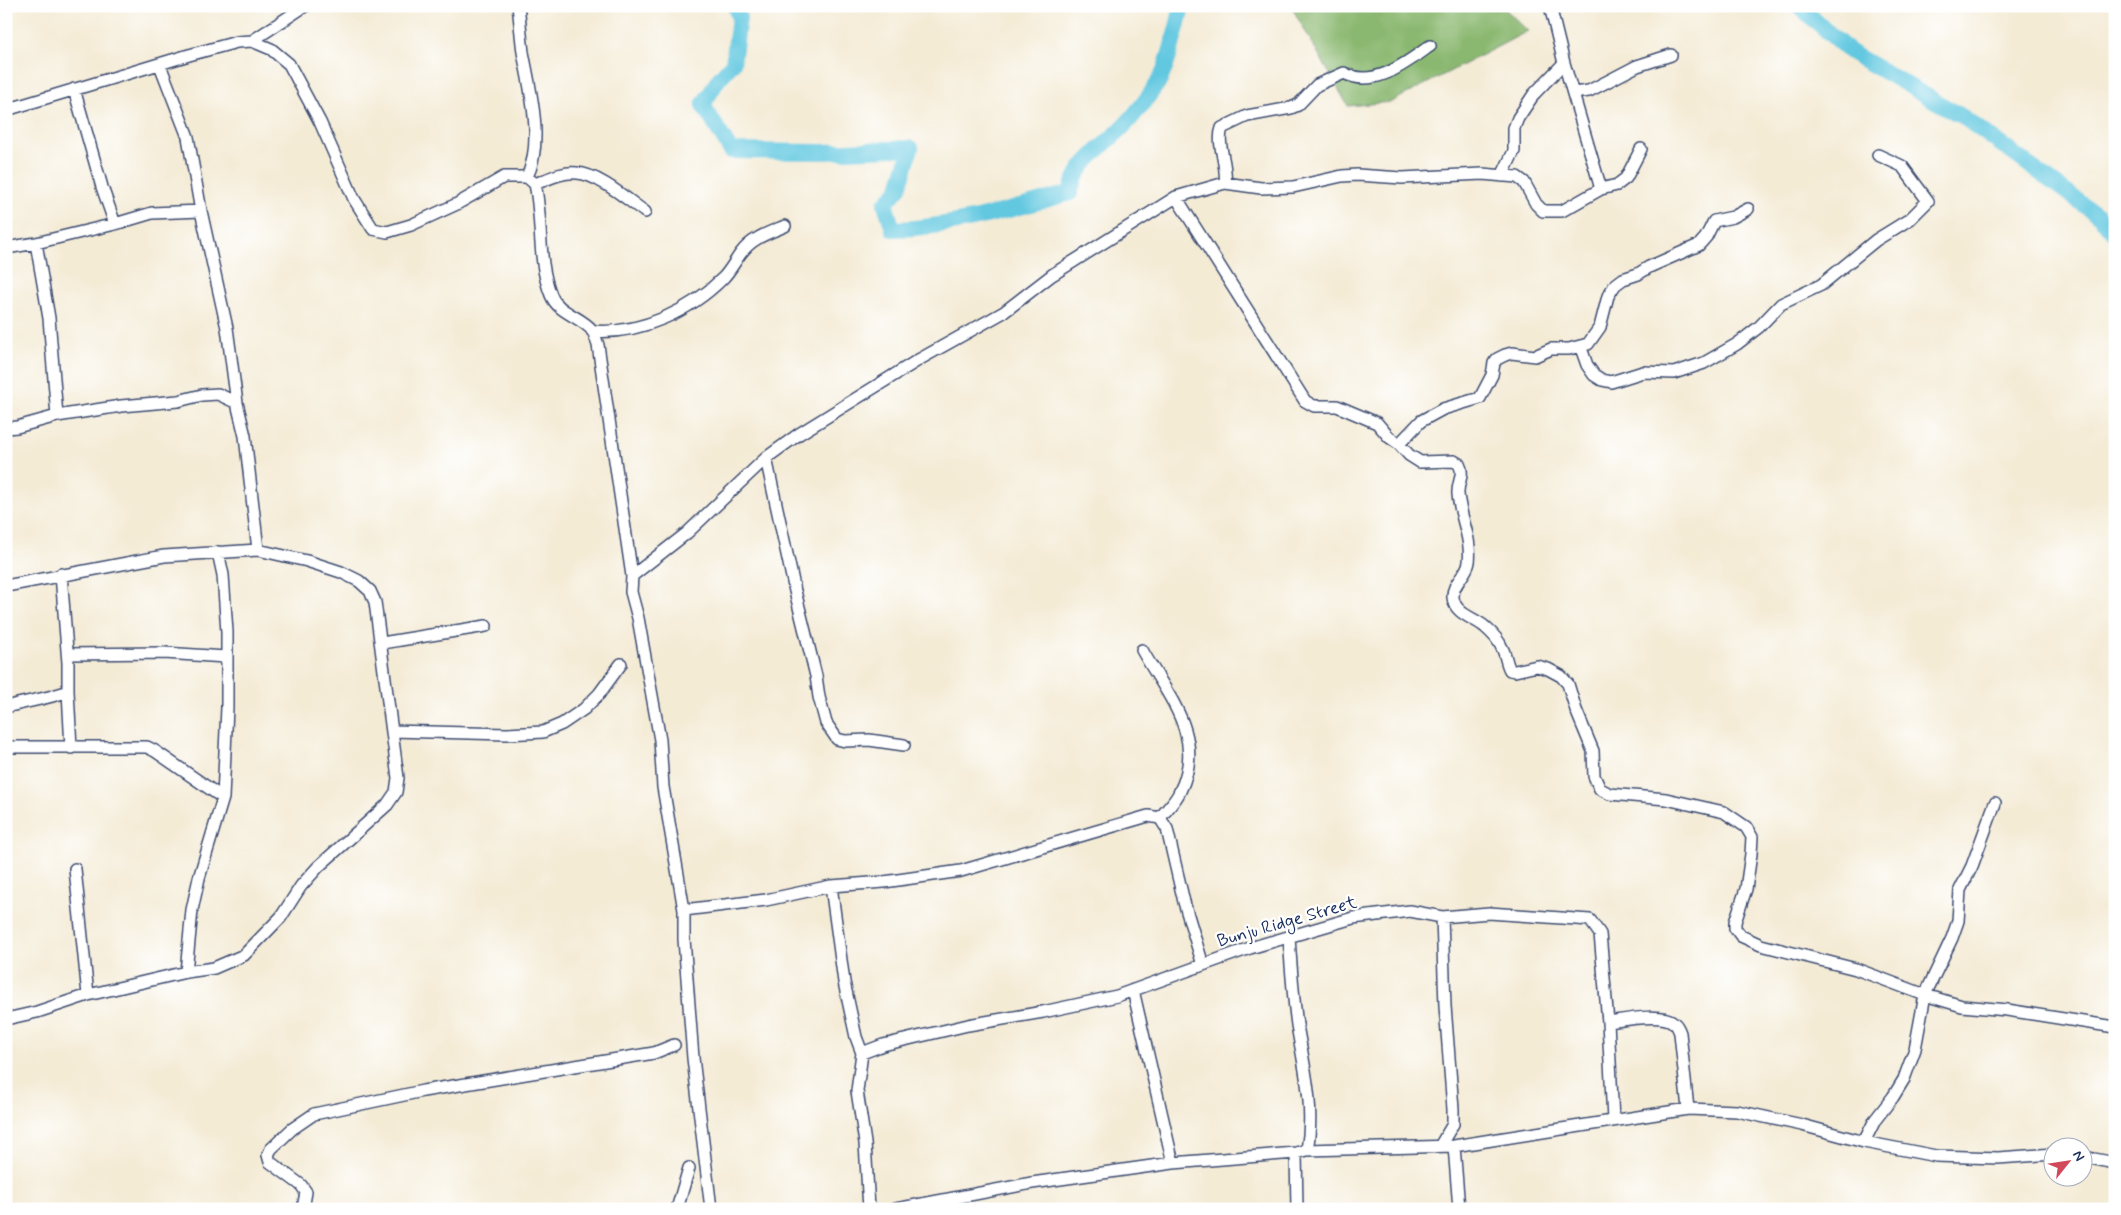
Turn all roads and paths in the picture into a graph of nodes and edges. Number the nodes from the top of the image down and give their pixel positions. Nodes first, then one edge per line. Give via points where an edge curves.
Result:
1 (305, 6) edge
2 (518, 6) edge
3 (1550, 6) edge
4 (252, 41) junction
5 (1430, 46) dead end
6 (1671, 55) dead end
7 (1564, 63) junction
8 (160, 65) junction
9 (74, 89) junction
10 (1573, 93) junction
11 (6, 110) edge
12 (1641, 149) dead end
13 (1878, 155) dead end
14 (1502, 176) junction
15 (531, 181) junction
16 (1225, 183) junction
17 (1601, 189) junction
18 (1176, 196) junction
19 (1748, 209) dead end
20 (201, 211) junction
21 (645, 212) dead end
22 (116, 224) junction
23 (786, 226) dead end
24 (36, 243) junction
25 (6, 248) edge
26 (592, 331) junction
27 (1581, 348) junction
28 (237, 403) junction
29 (57, 416) junction
30 (6, 428) edge
31 (1399, 444) junction
32 (766, 458) junction
33 (258, 550) junction
34 (218, 552) junction
35 (62, 574) junction
36 (632, 576) junction
37 (6, 586) edge
38 (486, 626) dead end
39 (382, 643) junction
40 (1142, 650) dead end
41 (68, 654) junction
42 (226, 658) junction
43 (622, 664) dead end
44 (68, 690) junction
45 (6, 707) edge
46 (392, 731) junction
47 (904, 745) dead end
48 (6, 747) edge
49 (70, 748) junction
50 (223, 798) junction
51 (1995, 803) dead end
52 (1160, 818) junction
53 (75, 869) dead end
54 (831, 886) junction
55 (684, 910) junction
56 (1442, 917) junction
57 (1289, 937) junction
58 (1203, 965) junction
59 (186, 972) junction
60 (1133, 990) junction
61 (88, 995) junction
62 (1925, 995) junction
63 (6, 1019) edge
64 (1608, 1022) junction
65 (2115, 1027) edge
66 (674, 1045) dead end
67 (862, 1053) junction
68 (1688, 1109) junction
69 (1613, 1120) junction
70 (1864, 1142) junction
71 (1440, 1146) junction
72 (1454, 1146) junction
73 (1302, 1152) junction
74 (2044, 1155) edge
75 (2094, 1159) edge
76 (1173, 1163) junction
77 (2115, 1164) edge
78 (689, 1168) dead end
79 (303, 1209) edge
80 (677, 1209) edge
81 (711, 1209) edge
82 (869, 1209) edge
83 (896, 1209) edge
84 (1297, 1209) edge
85 (1458, 1209) edge

1 - 4 street
2 - 15 street via 530,80 536,152
3 - 7 street
4 - 8 street via 237,42
4 - 15 street via 270,49 288,64 320,122 354,199 373,229 387,232 411,225 504,177
5 - 16 street via 1387,73 1360,79 1344,73 1317,85 1298,105 1247,116 1222,128
6 - 10 street via 1638,66 1589,91
7 - 10 street
7 - 14 street via 1534,94 1518,118 1514,128 1514,151
8 - 9 street
8 - 20 street via 188,137
9 - 11 street
9 - 22 street
10 - 17 street
12 - 17 street via 1626,178 1617,185
13 - 27 street via 1902,166 1928,201 1910,219 1876,240 1821,285 1781,304 1737,344 1704,363 1674,373 1643,372 1611,382 1594,375
14 - 16 street via 1402,178 1350,175 1301,186 1261,188
14 - 17 street via 1517,177 1524,182 1543,211 1562,211
15 - 21 street via 576,172 601,182
15 - 26 street via 551,297
16 - 18 street
18 - 31 street via 1305,401 1314,406 1337,406 1377,423
18 - 32 street via 1052,275 1004,312 899,372
19 - 27 street via 1733,217 1714,221 1699,245 1615,285 1608,296 1600,327
20 - 22 street via 152,213
20 - 28 street via 227,328
22 - 24 street
23 - 26 street via 749,244 724,277 688,306 640,327 607,333
24 - 25 street
24 - 29 street via 49,318
26 - 36 street via 598,345
27 - 31 street via 1551,349 1535,356 1512,353 1497,359 1480,398 1428,417
28 - 29 street via 226,396 211,394
28 - 33 street via 245,436
29 - 30 street
31 - 62 street via 1420,462 1454,461 1459,464 1462,474 1458,492 1470,550 1468,565 1454,590 1455,605 1495,637 1510,670 1537,666 1548,669 1568,684 1593,751 1594,776 1600,789 1610,794 1666,799 1724,812 1746,827 1752,837 1746,890 1735,928 1741,936 1761,945 1856,969
32 - 36 street via 687,533
32 - 47 street via 826,723 837,739
33 - 34 street
33 - 39 street via 307,561 359,581 370,591 375,602
34 - 35 street via 164,556
34 - 42 street via 226,599
35 - 37 street
35 - 41 street
36 - 55 street via 631,592 660,740 663,787
38 - 39 street
39 - 46 street
40 - 52 street via 1186,729 1188,764 1182,786
41 - 42 street via 164,653
41 - 44 street
42 - 50 street
43 - 46 street via 584,710 542,732
44 - 45 street via 56,696
44 - 49 street
46 - 59 street via 398,778 396,792 387,805 318,867 281,917 244,955 214,968
48 - 49 street
49 - 50 street via 147,747
50 - 59 street via 192,910
51 - 62 street via 1960,890 1958,921 1952,938
52 - 54 street via 1148,816 961,870 884,882
52 - 58 street via 1167,829
53 - 61 street
54 - 55 street via 766,900
54 - 67 street via 844,982
55 - 81 street via 693,1058
56 - 57 street, Bunju Ridge Street via 1410,911 1353,918
56 - 64 street, Bunju Ridge Street via 1489,913 1590,920 1600,934
56 - 71 street via 1445,1006 1454,1109 1453,1124
57 - 58 street, Bunju Ridge Street
57 - 73 street via 1311,1119
58 - 60 street, Bunju Ridge Street
59 - 61 street
60 - 67 street, Bunju Ridge Street via 1080,1005 968,1025
60 - 76 street
61 - 63 street
62 - 65 street via 1962,1006
62 - 70 street via 1915,1049 1904,1079 1875,1120
64 - 68 street via 1650,1017 1674,1023 1680,1033
64 - 69 street, Bunju Ridge Street
66 - 79 street via 654,1053 423,1091 314,1114 292,1129 270,1149 268,1155 270,1162 306,1192
67 - 82 street via 857,1091
68 - 69 street
68 - 70 street via 1737,1111
69 - 72 street
70 - 74 street via 1936,1156 1998,1158
71 - 72 street
71 - 73 street
72 - 85 street
73 - 76 street
73 - 84 street
75 - 77 street
76 - 83 street via 1032,1183
78 - 80 street

